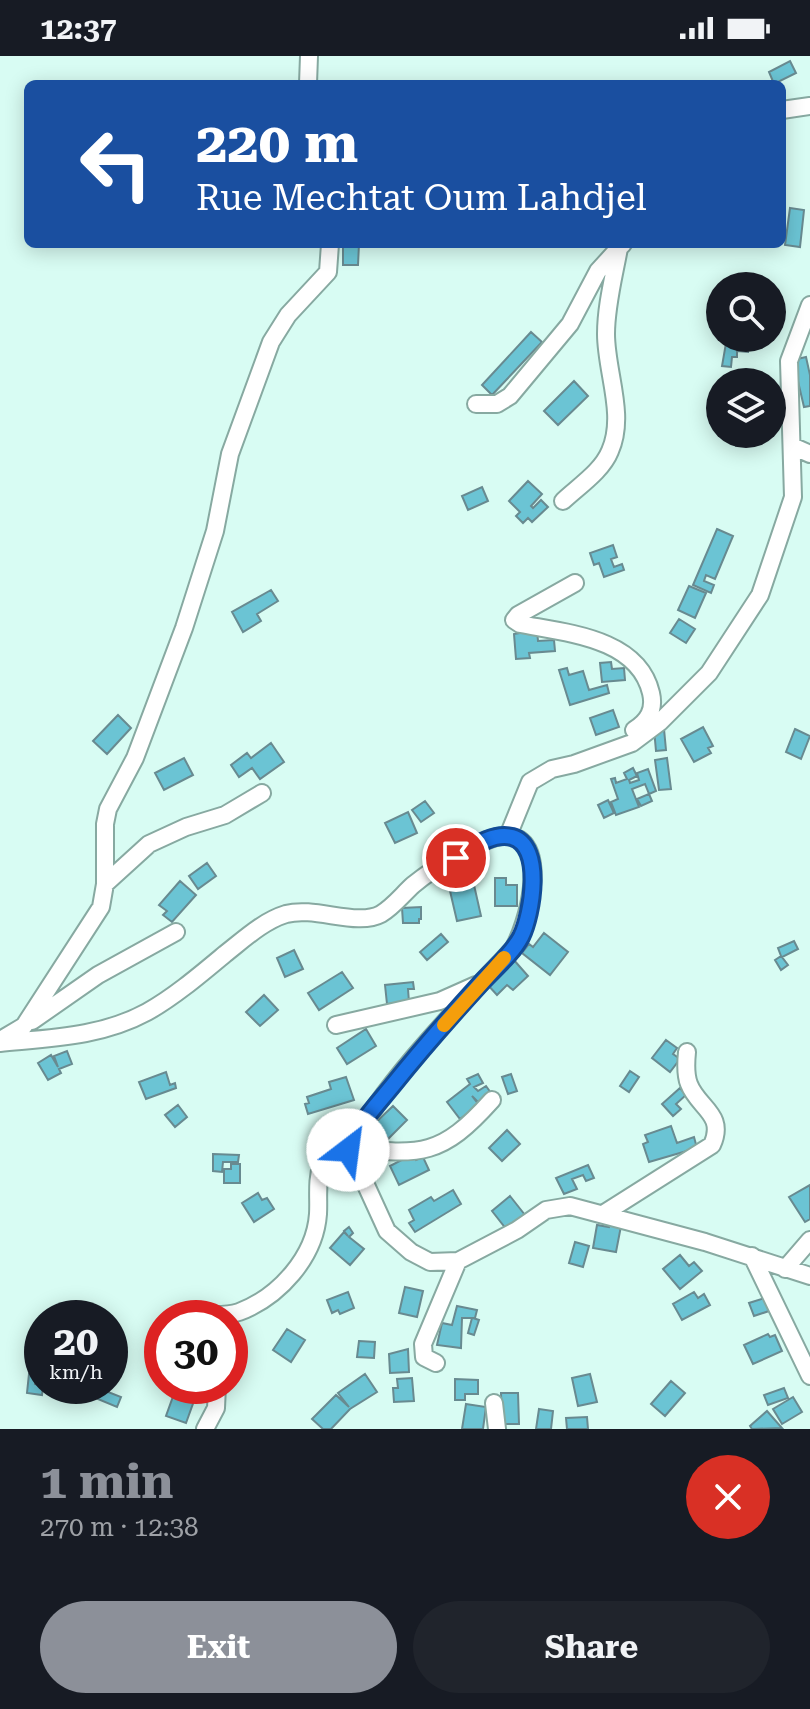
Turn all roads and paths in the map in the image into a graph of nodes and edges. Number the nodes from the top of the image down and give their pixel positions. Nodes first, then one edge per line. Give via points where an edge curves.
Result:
1 (309, 56) edge
2 (308, 80) edge
3 (810, 106) edge
4 (786, 109) edge
5 (330, 248) edge
6 (619, 248) edge
7 (621, 248) edge
8 (810, 305) edge
9 (476, 404) dead end
10 (792, 446) junction
11 (810, 454) edge
12 (563, 501) dead end
13 (575, 583) dead end
14 (597, 756) junction
15 (262, 793) dead end
16 (508, 836) junction
17 (105, 884) junction
18 (176, 932) dead end
19 (482, 982) junction
20 (336, 1025) dead end
21 (24, 1026) junction
22 (0, 1042) edge
23 (687, 1052) dead end
24 (492, 1100) dead end
25 (348, 1149) junction
26 (603, 1214) junction
27 (810, 1240) edge
28 (752, 1256) junction
29 (458, 1261) junction
30 (785, 1269) junction
31 (810, 1276) edge
32 (248, 1307) edge
33 (436, 1363) dead end
34 (810, 1376) edge
35 (494, 1403) dead end
36 (216, 1404) edge
37 (205, 1429) edge
38 (497, 1429) edge

1 - 2 street
3 - 4 street
5 - 17 street via 328,272 271,342 230,454 215,531 184,628 135,758 108,809
6 - 9 street via 598,271 570,324 510,396 497,404
7 - 12 street via 606,333 616,422 612,448
8 - 10 street via 789,361
10 - 11 street
10 - 14 street via 793,497 780,539 760,595 723,654 660,722 632,743
13 - 14 street via 514,620 616,649 641,668 653,704 649,718
14 - 16 street via 552,769 530,782
15 - 17 street via 225,815 149,844
16 - 19 street via 526,847 533,865 526,922 513,949
16 - 22 street via 476,845 373,917 286,914 253,932 148,1011 109,1028
17 - 21 street via 101,907
18 - 21 street via 98,975
19 - 20 street via 440,1001
19 - 25 street via 363,1122
21 - 22 street
23 - 26 street via 690,1088 716,1121 712,1145
24 - 25 street via 446,1144 420,1151
25 - 29 street via 387,1231 430,1262
25 - 32 street via 322,1164 318,1217 299,1267
26 - 28 street
26 - 29 street via 555,1207
27 - 30 street
28 - 30 street
28 - 34 street
29 - 33 street via 423,1344 424,1357
30 - 31 street
35 - 38 street
36 - 37 street

